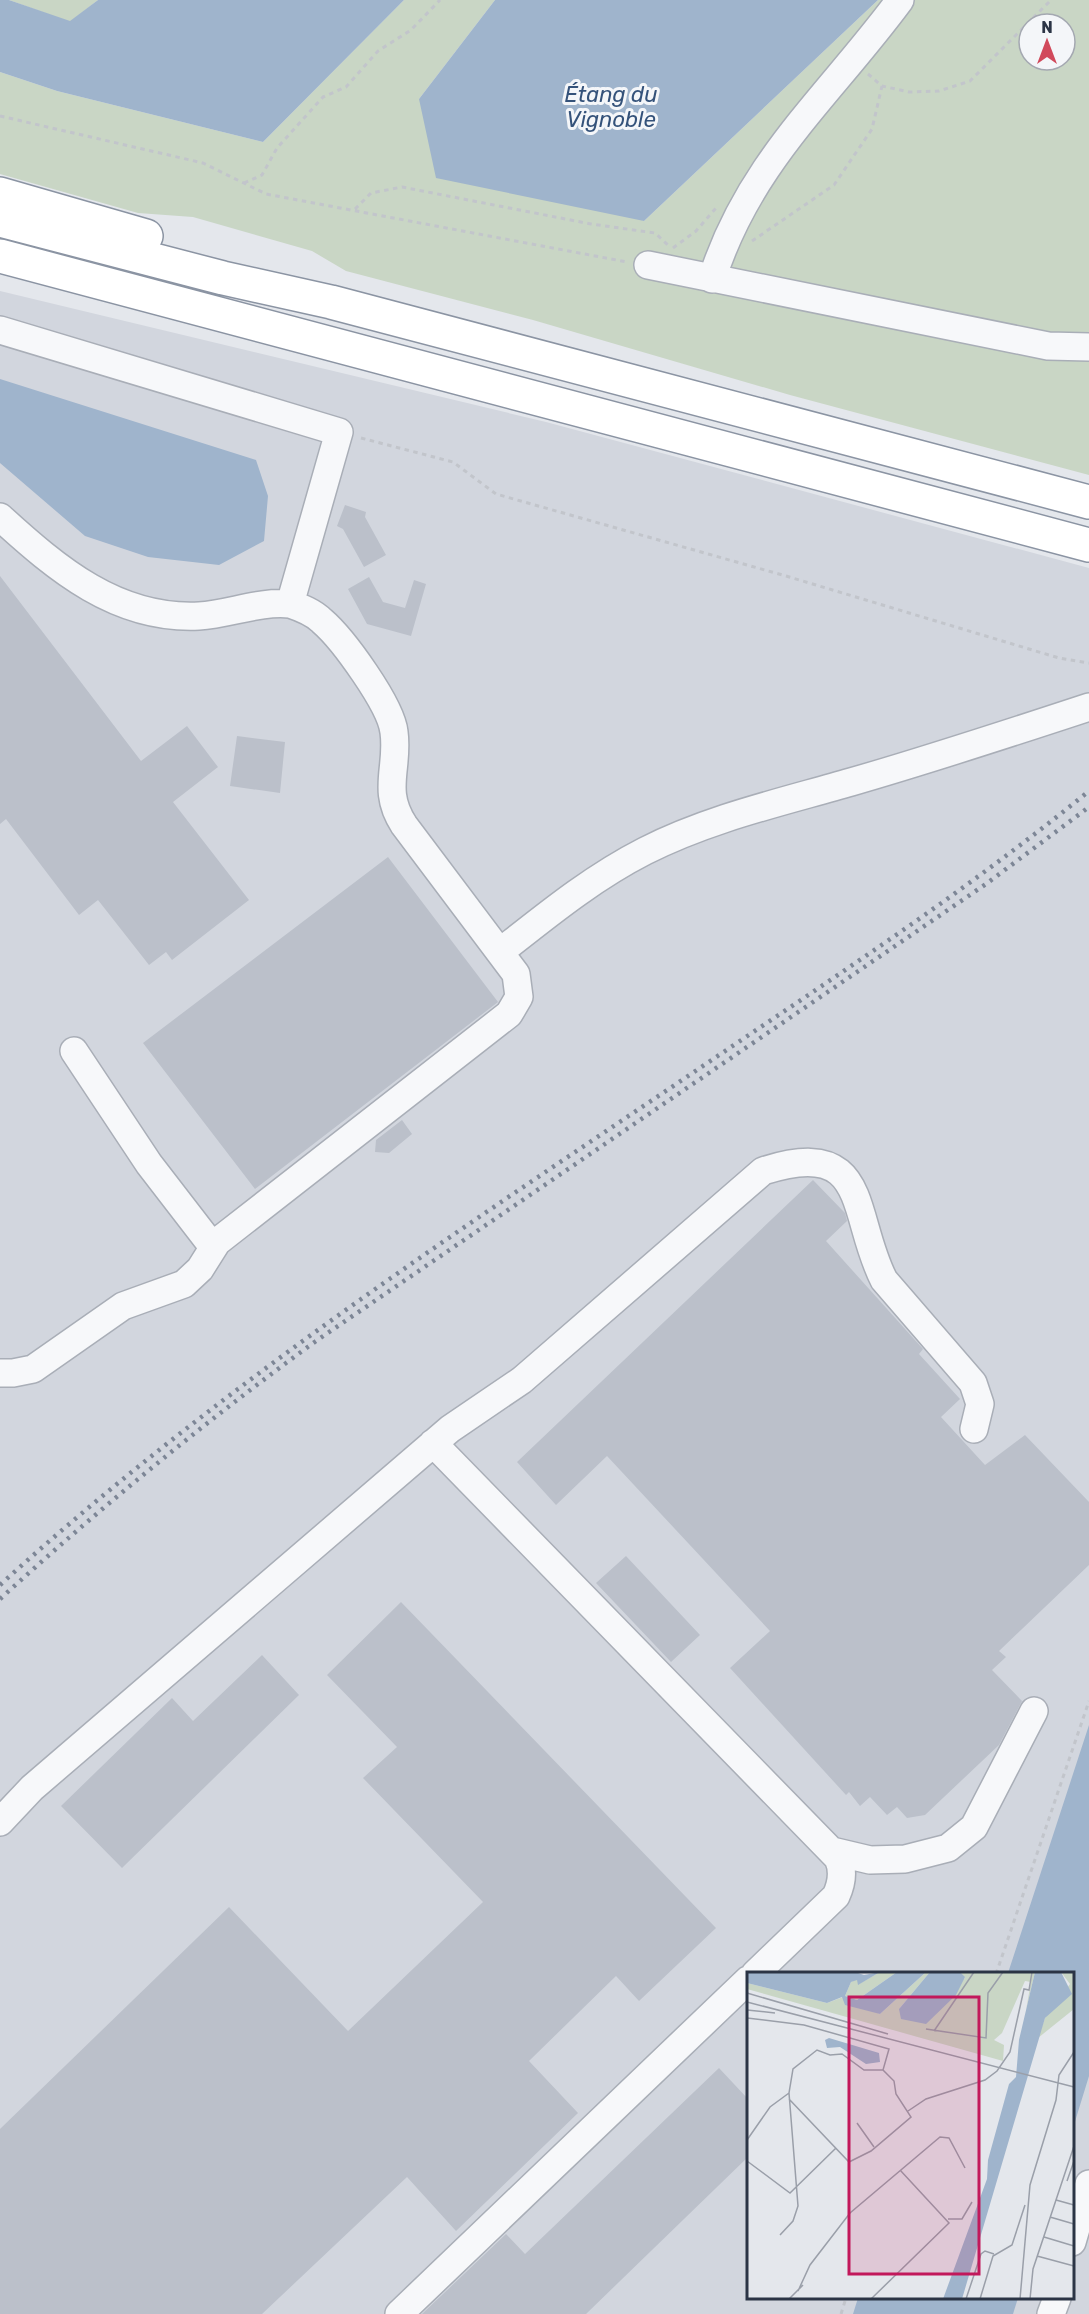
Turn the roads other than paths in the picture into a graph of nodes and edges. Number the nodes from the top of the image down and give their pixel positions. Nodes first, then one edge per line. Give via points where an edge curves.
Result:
1 (900, 0) edge
2 (0, 194) edge
3 (0, 220) edge
4 (0, 256) edge
5 (648, 266) road end
6 (715, 267) junction
7 (331, 302) junction
8 (0, 330) edge
9 (1089, 347) edge
10 (1089, 501) edge
11 (0, 517) edge
12 (1089, 545) edge
13 (290, 604) junction
14 (1089, 707) edge
15 (500, 952) junction
16 (74, 1051) dead end
17 (213, 1246) junction
18 (0, 1373) edge
19 (974, 1429) dead end
20 (433, 1443) junction
21 (1034, 1711) dead end
22 (0, 1822) edge
23 (832, 1851) junction
24 (757, 1972) edge
25 (747, 1981) edge
26 (1089, 2184) edge
27 (1074, 2235) edge
28 (1057, 2299) edge
29 (399, 2314) edge
30 (1051, 2314) edge

1 - 6 street via 773,156 742,207
2 - 7 highway via 195,250
3 - 7 highway
4 - 12 highway
5 - 6 street
6 - 9 street via 1048,346
7 - 10 highway
8 - 13 street via 339,432
11 - 13 street via 68,575 106,597 136,608 191,616 272,603
13 - 15 street via 324,622 382,697 394,729 390,790 394,808
14 - 15 street via 681,835 596,879
15 - 17 street via 516,974 520,990 517,1004 509,1014
16 - 17 street via 149,1164
17 - 18 street via 195,1275 184,1284 123,1306 33,1369
19 - 20 street via 980,1404 973,1383 884,1280 875,1262 859,1198 850,1183 840,1171 820,1163 788,1163 763,1170 529,1374
20 - 22 street via 32,1788
20 - 23 street
21 - 23 street via 974,1827 948,1848 905,1859 870,1860
23 - 24 street via 842,1865 836,1896
25 - 29 street
26 - 27 street
28 - 30 street

